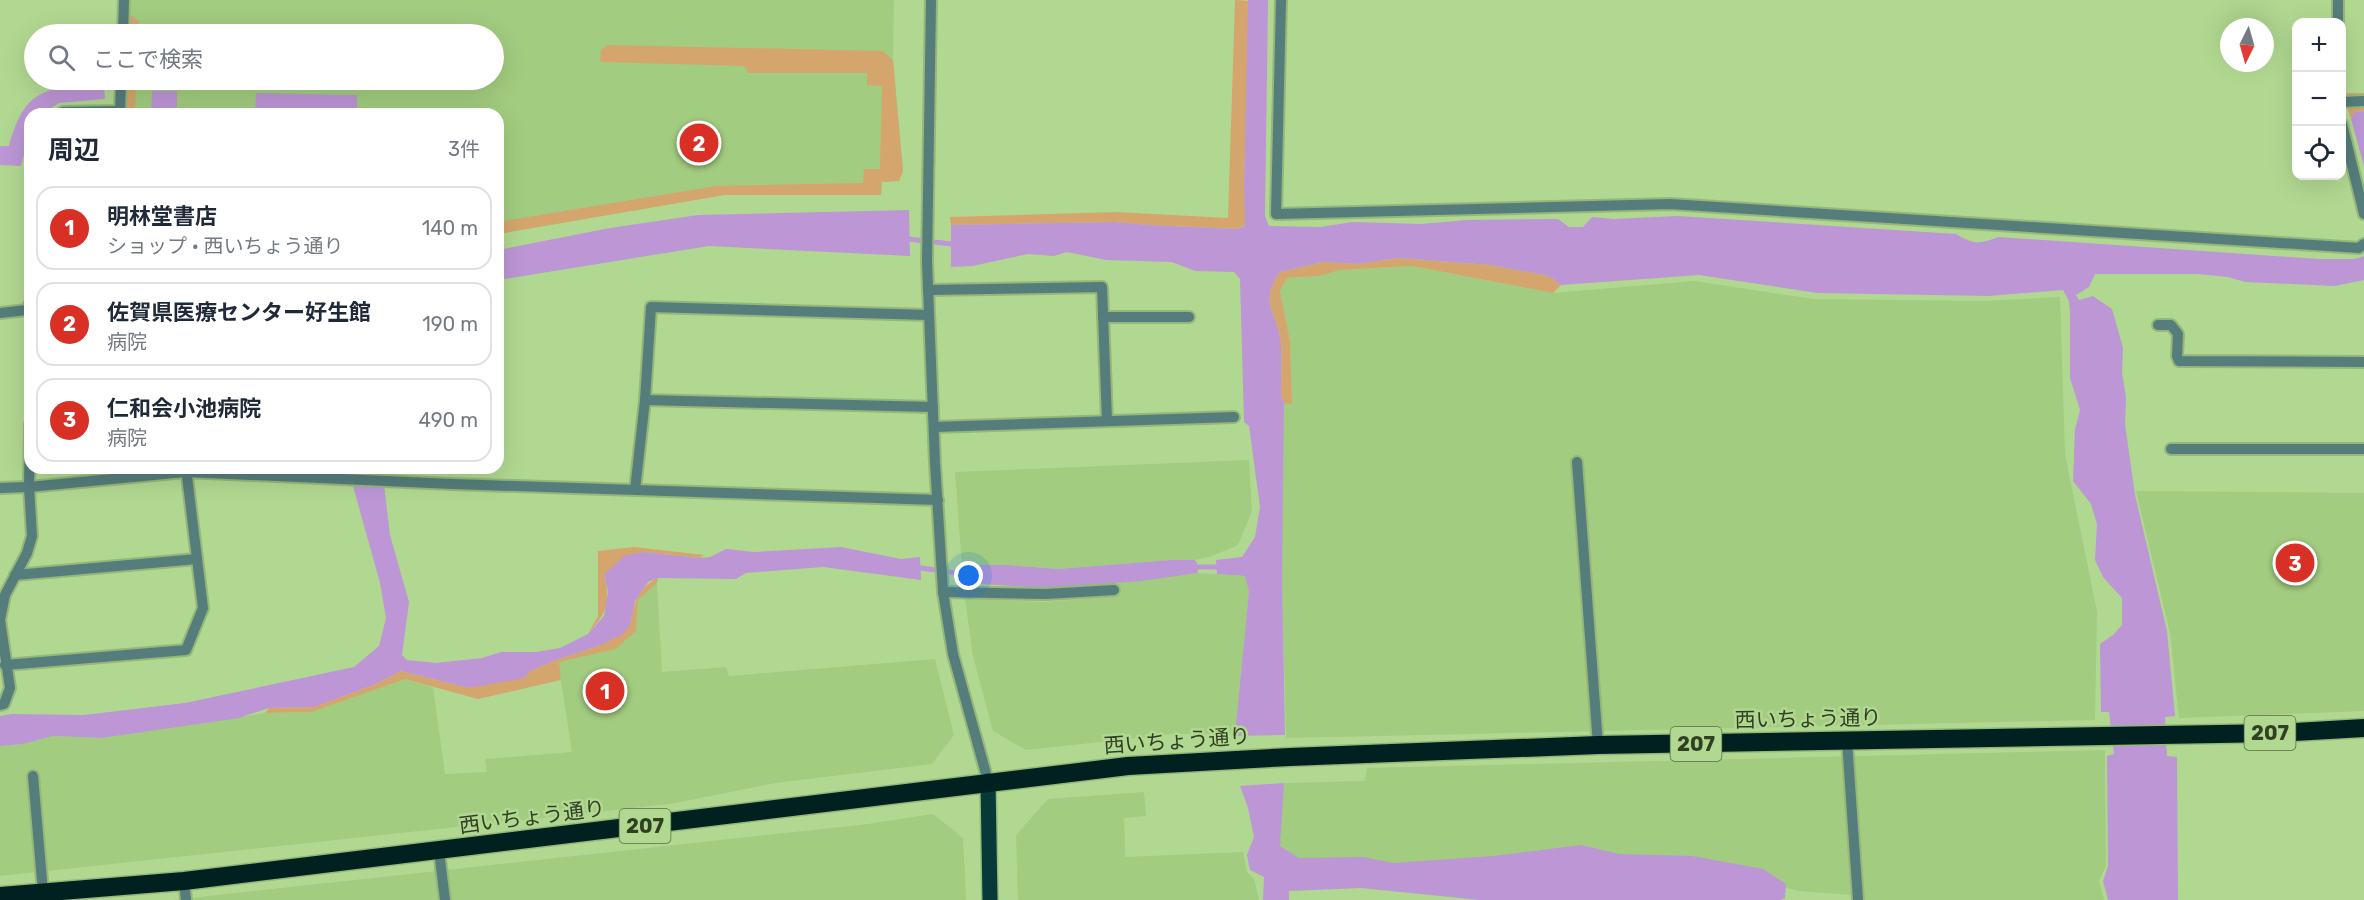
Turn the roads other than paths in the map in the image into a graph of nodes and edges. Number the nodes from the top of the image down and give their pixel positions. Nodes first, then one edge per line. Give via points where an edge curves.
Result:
1 (124, 0) edge
2 (931, 0) edge
3 (1281, 0) edge
4 (2338, 0) edge
5 (2338, 18) edge
6 (123, 24) edge
7 (121, 90) edge
8 (2364, 101) edge
9 (2346, 102) edge
10 (120, 108) edge
11 (2342, 126) edge
12 (2364, 214) edge
13 (2364, 244) edge
14 (928, 290) junction
15 (24, 310) edge
16 (0, 313) edge
17 (929, 315) junction
18 (1103, 317) junction
19 (1189, 317) dead end
20 (2158, 325) dead end
21 (2364, 362) edge
22 (645, 400) junction
23 (933, 406) junction
24 (1234, 417) dead end
25 (1107, 422) junction
26 (934, 427) junction
27 (2364, 448) edge
28 (2171, 449) dead end
29 (1577, 462) dead end
30 (29, 474) edge
31 (149, 474) edge
32 (186, 474) edge
33 (258, 474) edge
34 (29, 487) junction
35 (0, 488) edge
36 (634, 490) junction
37 (938, 500) junction
38 (196, 559) junction
39 (15, 575) junction
40 (1114, 590) dead end
41 (943, 592) junction
42 (5, 665) junction
43 (0, 705) edge
44 (2364, 728) edge
45 (1847, 741) junction
46 (1598, 746) junction
47 (33, 776) dead end
48 (988, 781) junction
49 (439, 851) junction
50 (184, 881) junction
51 (43, 892) junction
52 (0, 896) edge
53 (186, 900) edge
54 (445, 900) edge
55 (990, 900) edge
56 (1858, 900) edge

1 - 6 street
2 - 14 street
3 - 13 street via 1276,214 1670,204 2359,248
4 - 5 street
7 - 10 street
8 - 9 street
11 - 12 street
14 - 17 street
14 - 18 street via 1102,287
15 - 16 street
17 - 22 street via 651,308
17 - 23 street
18 - 19 street
18 - 25 street
20 - 21 street via 2171,325 2178,334 2179,361
22 - 23 street
22 - 36 street
23 - 26 street
24 - 25 street
25 - 26 street
26 - 37 street
27 - 28 street
29 - 46 street
30 - 34 street
31 - 34 street
32 - 38 street
33 - 36 street
34 - 35 street
34 - 39 street via 32,536
36 - 37 street
37 - 41 street
38 - 39 street
38 - 42 street via 203,608 186,650
39 - 42 street via 5,595 0,620
40 - 41 street via 1046,594
41 - 48 street via 953,654
42 - 43 street via 10,688
44 - 45 highway, 西いちょう通り / 207
45 - 46 highway, 西いちょう通り / 207
45 - 56 street
46 - 48 highway, 西いちょう通り / 207 via 1290,756 1128,766
47 - 51 street
48 - 49 highway, 西いちょう通り / 207
48 - 55 main road
49 - 50 highway, 西いちょう通り / 207
49 - 54 street
50 - 51 highway, 西いちょう通り / 207
50 - 53 street
51 - 52 highway, 西いちょう通り / 207

